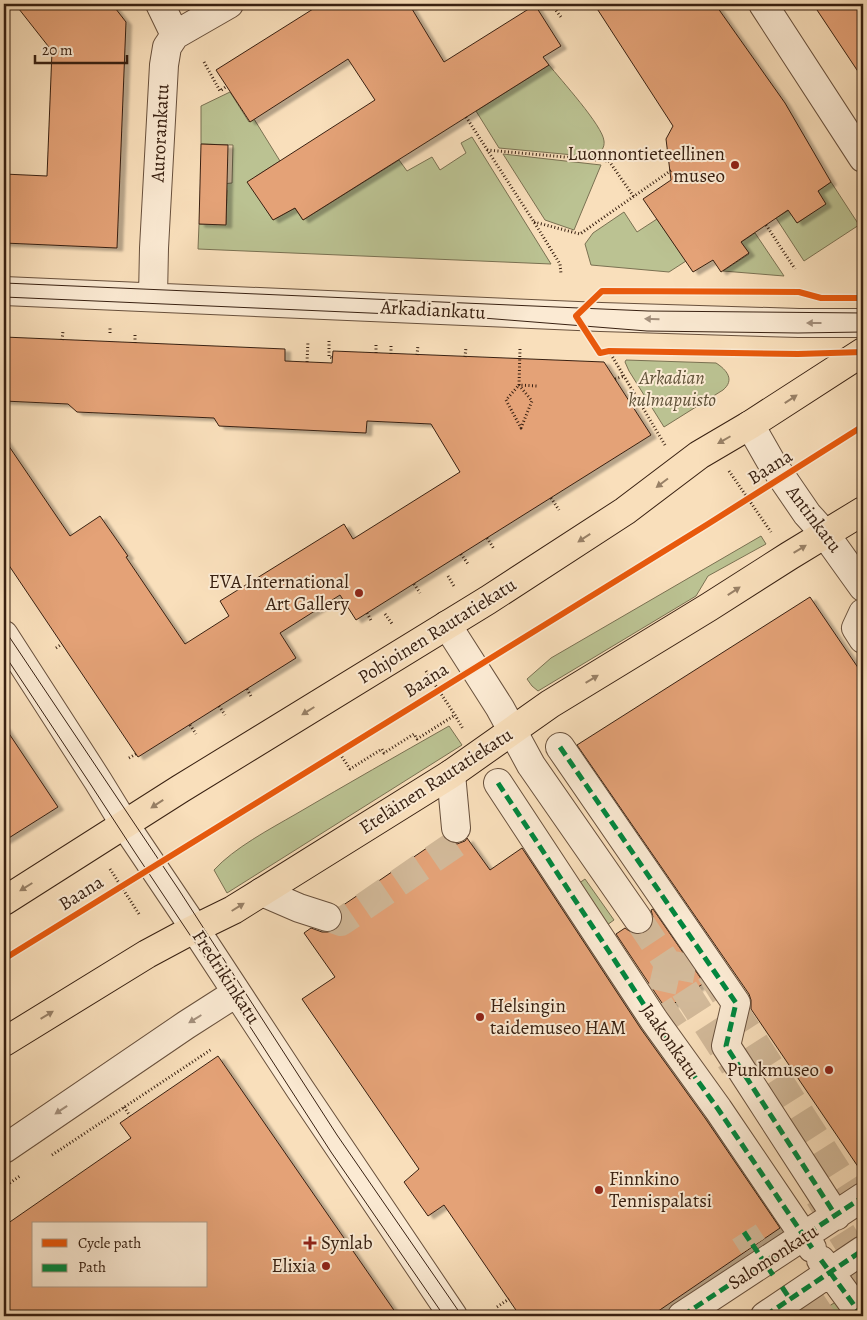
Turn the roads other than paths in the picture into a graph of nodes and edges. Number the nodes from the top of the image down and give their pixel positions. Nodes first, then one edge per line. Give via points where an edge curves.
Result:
1 (160, 4) edge
2 (229, 4) edge
3 (763, 4) edge
4 (175, 35) junction
5 (863, 158) edge
6 (4, 290) edge
7 (153, 297) junction
8 (863, 323) edge
9 (863, 352) edge
10 (750, 425) junction
11 (863, 511) edge
12 (816, 524) junction
13 (863, 586) edge
14 (863, 613) edge
15 (446, 625) junction
16 (4, 635) edge
17 (863, 639) edge
18 (513, 731) junction
19 (560, 747) dead end
20 (451, 774) junction
21 (498, 783) dead end
22 (125, 825) junction
23 (456, 828) tunnel mouth
24 (262, 892) junction
25 (4, 902) edge
26 (327, 917) tunnel mouth
27 (638, 919) tunnel mouth
28 (195, 929) junction
29 (236, 993) junction
30 (4, 1042) edge
31 (4, 1149) edge
32 (863, 1197) edge
33 (836, 1216) junction
34 (863, 1250) edge
35 (817, 1254) junction
36 (773, 1274) junction
37 (453, 1316) edge
38 (682, 1316) edge
39 (765, 1316) edge
40 (862, 1316) edge

1 - 4 street
2 - 4 street
3 - 5 street
4 - 7 street, Aurorankatu via 167,47 164,66
6 - 7 street, Arkadiankatu
8 -> 7 street, Arkadiankatu via 601,317
10 -> 9 main road, Pohjoinen Rautatiekatu
10 - 12 street, Antinkatu via 770,460
10 -> 15 main road, Pohjoinen Rautatiekatu via 699,454 625,511
11 - 12 main road, Eteläinen Rautatiekatu
12 - 13 street, Antinkatu
18 -> 12 main road, Eteläinen Rautatiekatu via 550,704 709,607
14 - 17 street via 856,628
15 - 18 street
15 -> 22 main road, Pohjoinen Rautatiekatu
16 - 22 street, Fredrikinkatu
18 - 20 main road, Eteläinen Rautatiekatu
18 - 27 street via 531,765
19 - 33 street via 736,1003 726,1046
20 - 23 street
20 - 24 main road, Eteläinen Rautatiekatu
21 - 35 street, Jaakonkatu via 654,1020
22 -> 25 main road, Pohjoinen Rautatiekatu
22 - 28 street, Fredrikinkatu
24 - 26 street
28 -> 24 main road, Eteläinen Rautatiekatu
28 - 29 street, Fredrikinkatu
30 -> 28 main road, Eteläinen Rautatiekatu via 147,954
29 -> 31 street
29 - 37 street, Fredrikinkatu
32 - 33 street, Salomonkatu
33 - 35 street, Salomonkatu
34 - 35 street
35 - 36 street, Salomonkatu
35 - 36 street
35 - 40 street, Jaakonkatu
36 - 38 street, Salomonkatu
36 - 39 street

